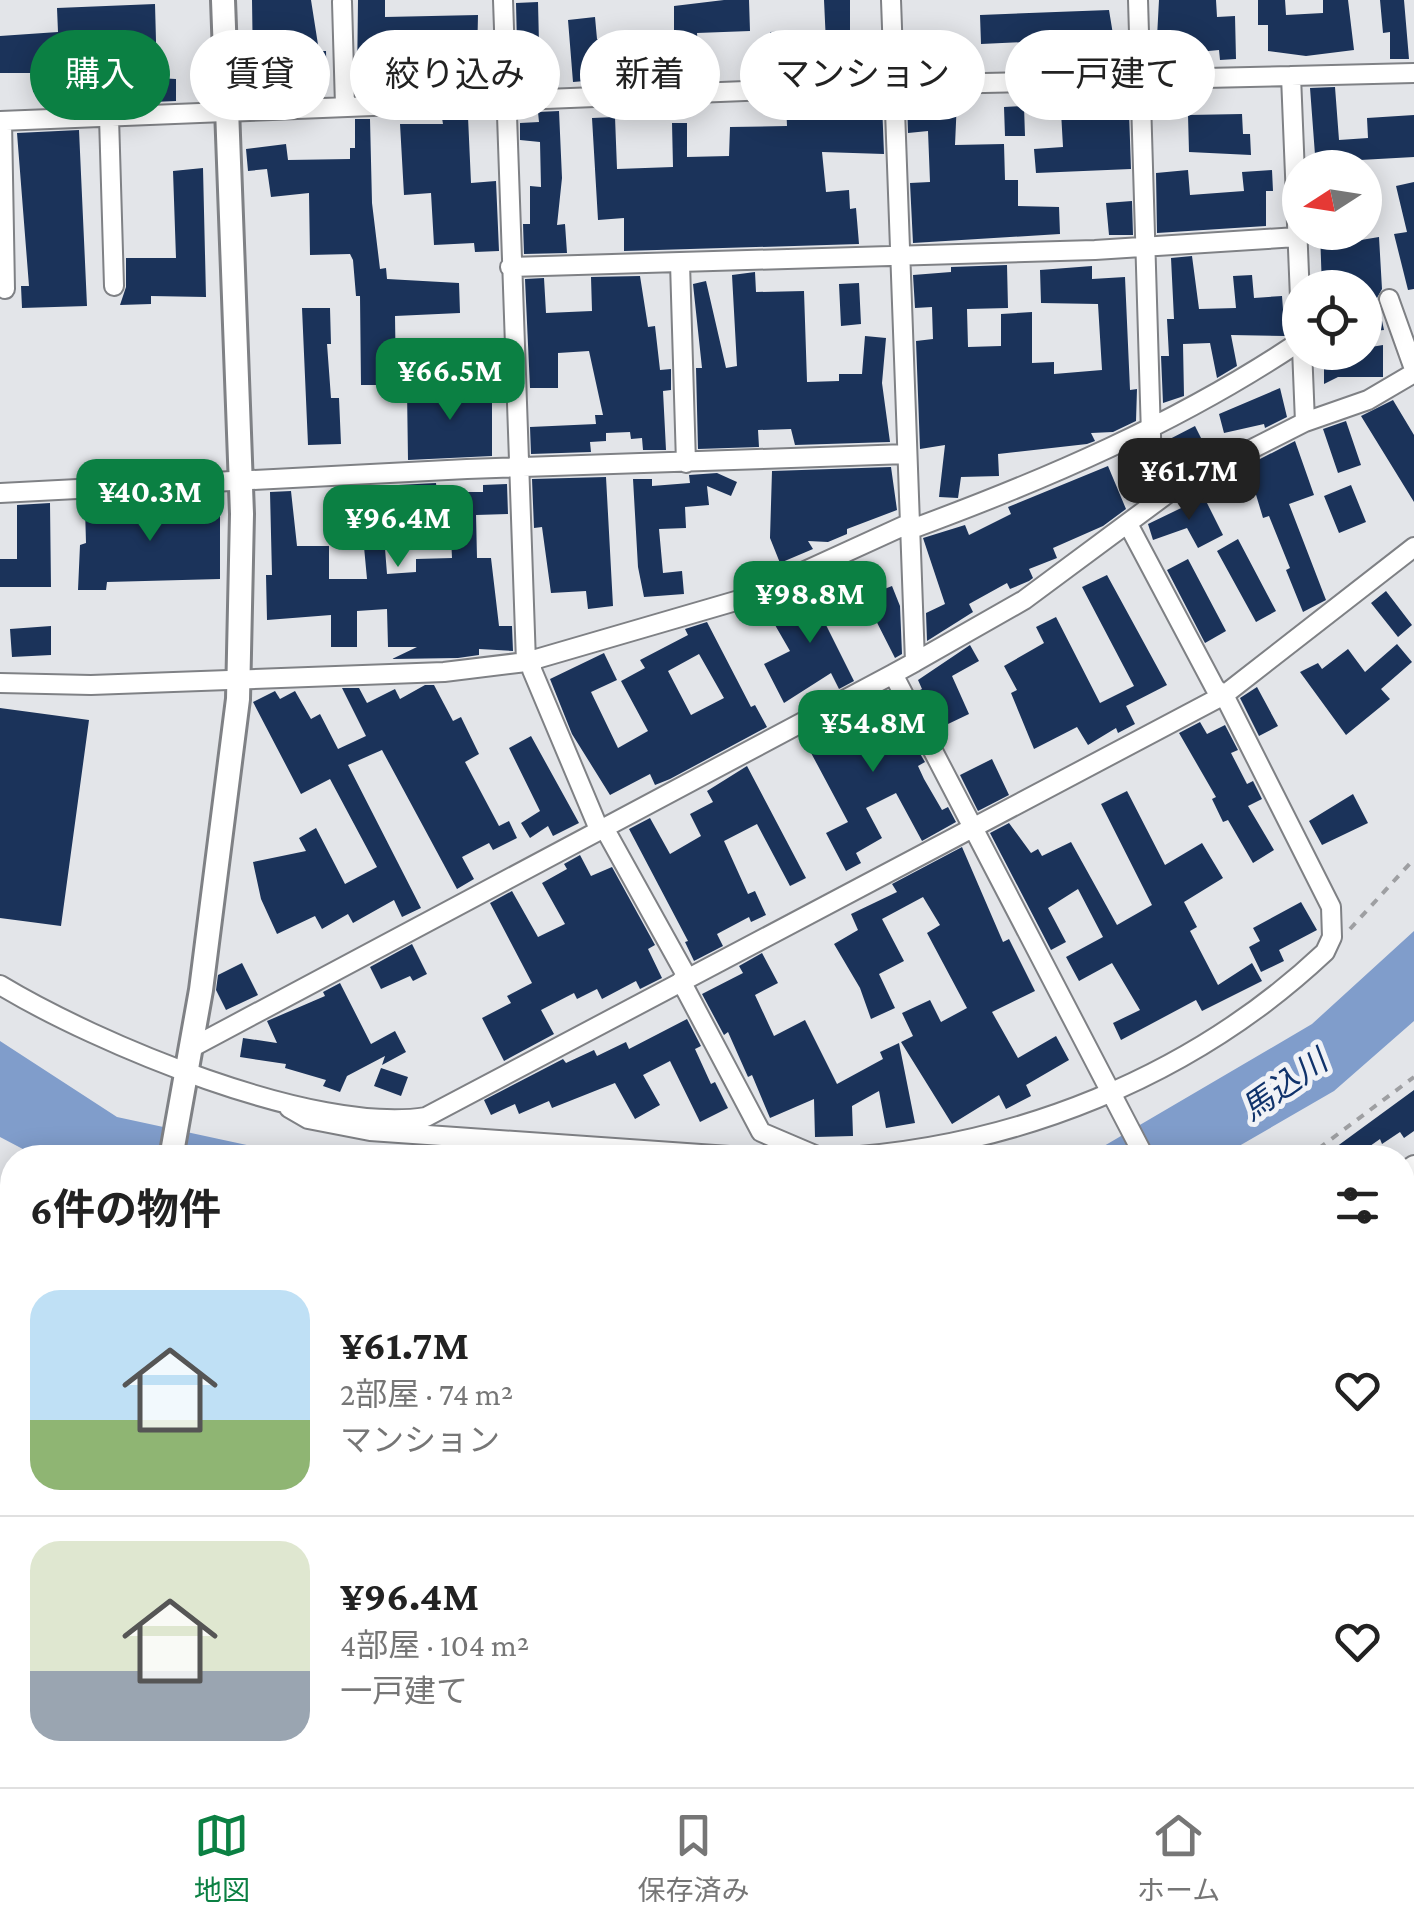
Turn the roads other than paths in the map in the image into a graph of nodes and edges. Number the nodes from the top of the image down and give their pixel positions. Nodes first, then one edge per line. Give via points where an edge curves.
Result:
1 (223, 0) edge
2 (503, 0) edge
3 (891, 0) edge
4 (1138, 0) edge
5 (342, 2) edge
6 (224, 30) edge
7 (504, 30) edge
8 (892, 30) edge
9 (1139, 30) edge
10 (1414, 73) edge
11 (1291, 76) junction
12 (1215, 78) edge
13 (740, 92) edge
14 (560, 100) edge
15 (345, 106) junction
16 (350, 106) edge
17 (330, 107) edge
18 (37, 120) edge
19 (109, 120) edge
20 (228, 120) edge
21 (506, 120) edge
22 (894, 120) edge
23 (1142, 120) edge
24 (1, 121) edge
25 (1293, 150) edge
26 (1282, 238) edge
27 (1146, 246) junction
28 (900, 254) junction
29 (680, 263) junction
30 (510, 267) junction
31 (114, 286) dead end
32 (5, 289) dead end
33 (1389, 299) dead end
34 (1282, 353) edge
35 (1301, 370) edge
36 (1414, 371) edge
37 (1306, 422) junction
38 (1152, 426) junction
39 (907, 454) junction
40 (686, 462) junction
41 (520, 468) junction
42 (240, 484) junction
43 (0, 493) edge
44 (1153, 502) junction
45 (1128, 524) junction
46 (909, 527) junction
47 (1414, 548) edge
48 (529, 661) junction
49 (915, 662) junction
50 (893, 674) junction
51 (238, 678) junction
52 (0, 683) edge
53 (1224, 695) junction
54 (598, 827) junction
55 (976, 828) junction
56 (684, 979) junction
57 (0, 984) edge
58 (189, 1048) junction
59 (182, 1084) junction
60 (269, 1096) junction
61 (1116, 1096) junction
62 (173, 1145) edge
63 (571, 1145) edge
64 (792, 1145) edge
65 (943, 1145) edge
66 (1139, 1145) edge

1 - 6 street
2 - 7 street
3 - 8 street
4 - 9 street
5 - 15 street
10 - 11 street
11 - 12 street
11 - 25 street
13 - 14 street
15 - 16 street
15 - 17 street
18 - 24 street
19 - 31 street
20 - 42 street
21 - 30 street
22 - 28 street
23 - 27 street
24 - 32 street
26 - 27 street
27 - 28 street
27 - 38 street
28 - 29 street
28 - 39 street
29 - 30 street
29 - 40 street
30 - 41 street
33 - 36 street
34 - 38 street
35 - 37 street
36 - 37 street via 1368,400
37 - 44 street
38 - 44 street
38 - 46 street via 1056,476
39 - 40 street
39 - 46 street
40 - 41 street
41 - 42 street
41 - 48 street
42 - 43 street
42 - 51 street
44 - 45 street
45 - 49 street via 1024,600
45 - 53 street
46 - 48 street via 746,598
46 - 49 street
47 - 53 street
48 - 51 street via 444,672
48 - 54 street
49 - 50 street
50 - 54 street
50 - 55 street
51 - 52 street
51 - 58 street via 222,850
53 - 55 street
53 - 61 street via 1331,907 1332,937 1325,952 1218,1036
54 - 56 street via 608,833
54 - 58 street
55 - 56 street
55 - 61 street
56 - 60 street via 426,1117 338,1113
56 - 64 street via 762,1132
57 - 59 street
58 - 59 street
59 - 60 street
59 - 62 street
60 - 63 street via 308,1119 370,1131
61 - 65 street
61 - 66 street

